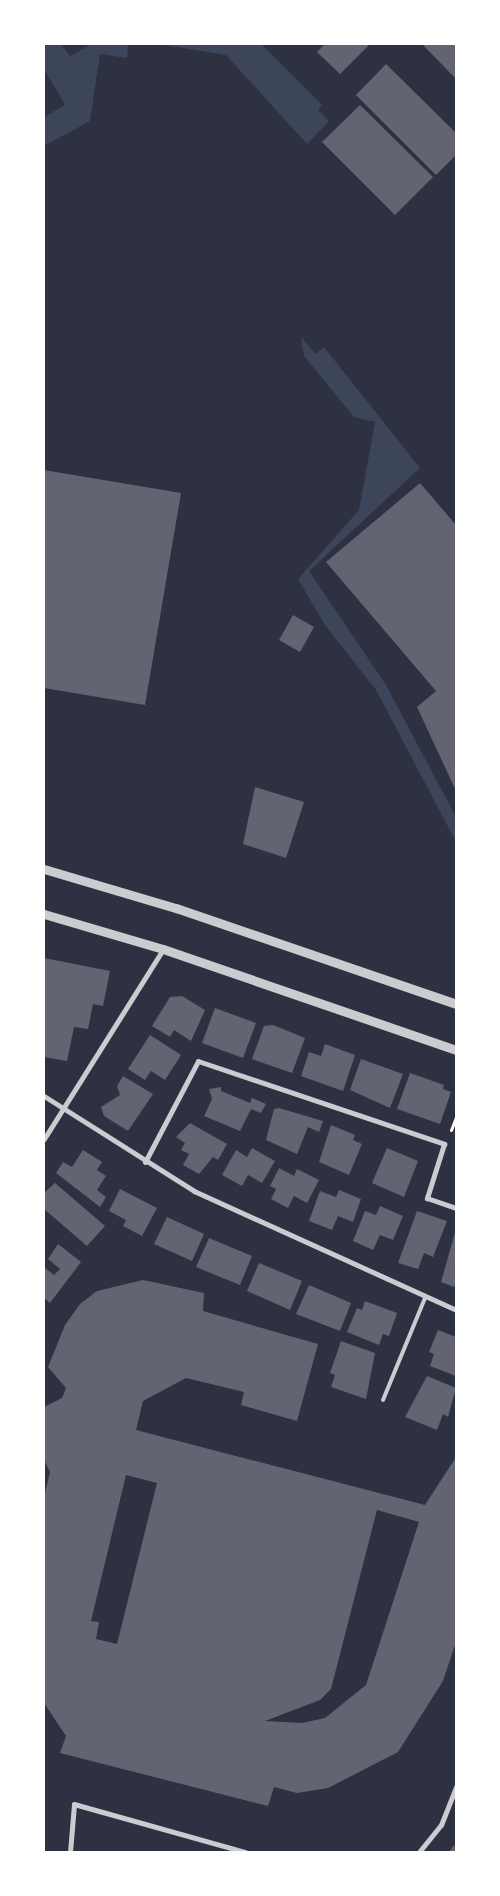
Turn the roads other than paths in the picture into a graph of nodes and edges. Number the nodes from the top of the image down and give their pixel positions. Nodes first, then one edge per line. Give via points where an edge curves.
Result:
1 (44, 869) edge
2 (44, 914) edge
3 (163, 949) junction
4 (456, 1004) edge
5 (456, 1050) edge
6 (44, 1096) edge
7 (66, 1107) junction
8 (44, 1139) edge
9 (145, 1162) junction
10 (456, 1208) edge
11 (426, 1298) junction
12 (456, 1310) edge
13 (383, 1400) dead end
14 (456, 1787) edge
15 (70, 1852) edge
16 (245, 1852) edge
17 (419, 1852) edge

1 - 4 street via 176,908
2 - 3 street
3 - 5 street
3 - 7 street
6 - 7 street
7 - 8 street
7 - 9 street
9 - 10 street via 198,1061 444,1144 427,1198
9 - 11 street via 194,1191
11 - 12 street
11 - 13 lane
14 - 17 street via 442,1825
15 - 16 street via 74,1804

